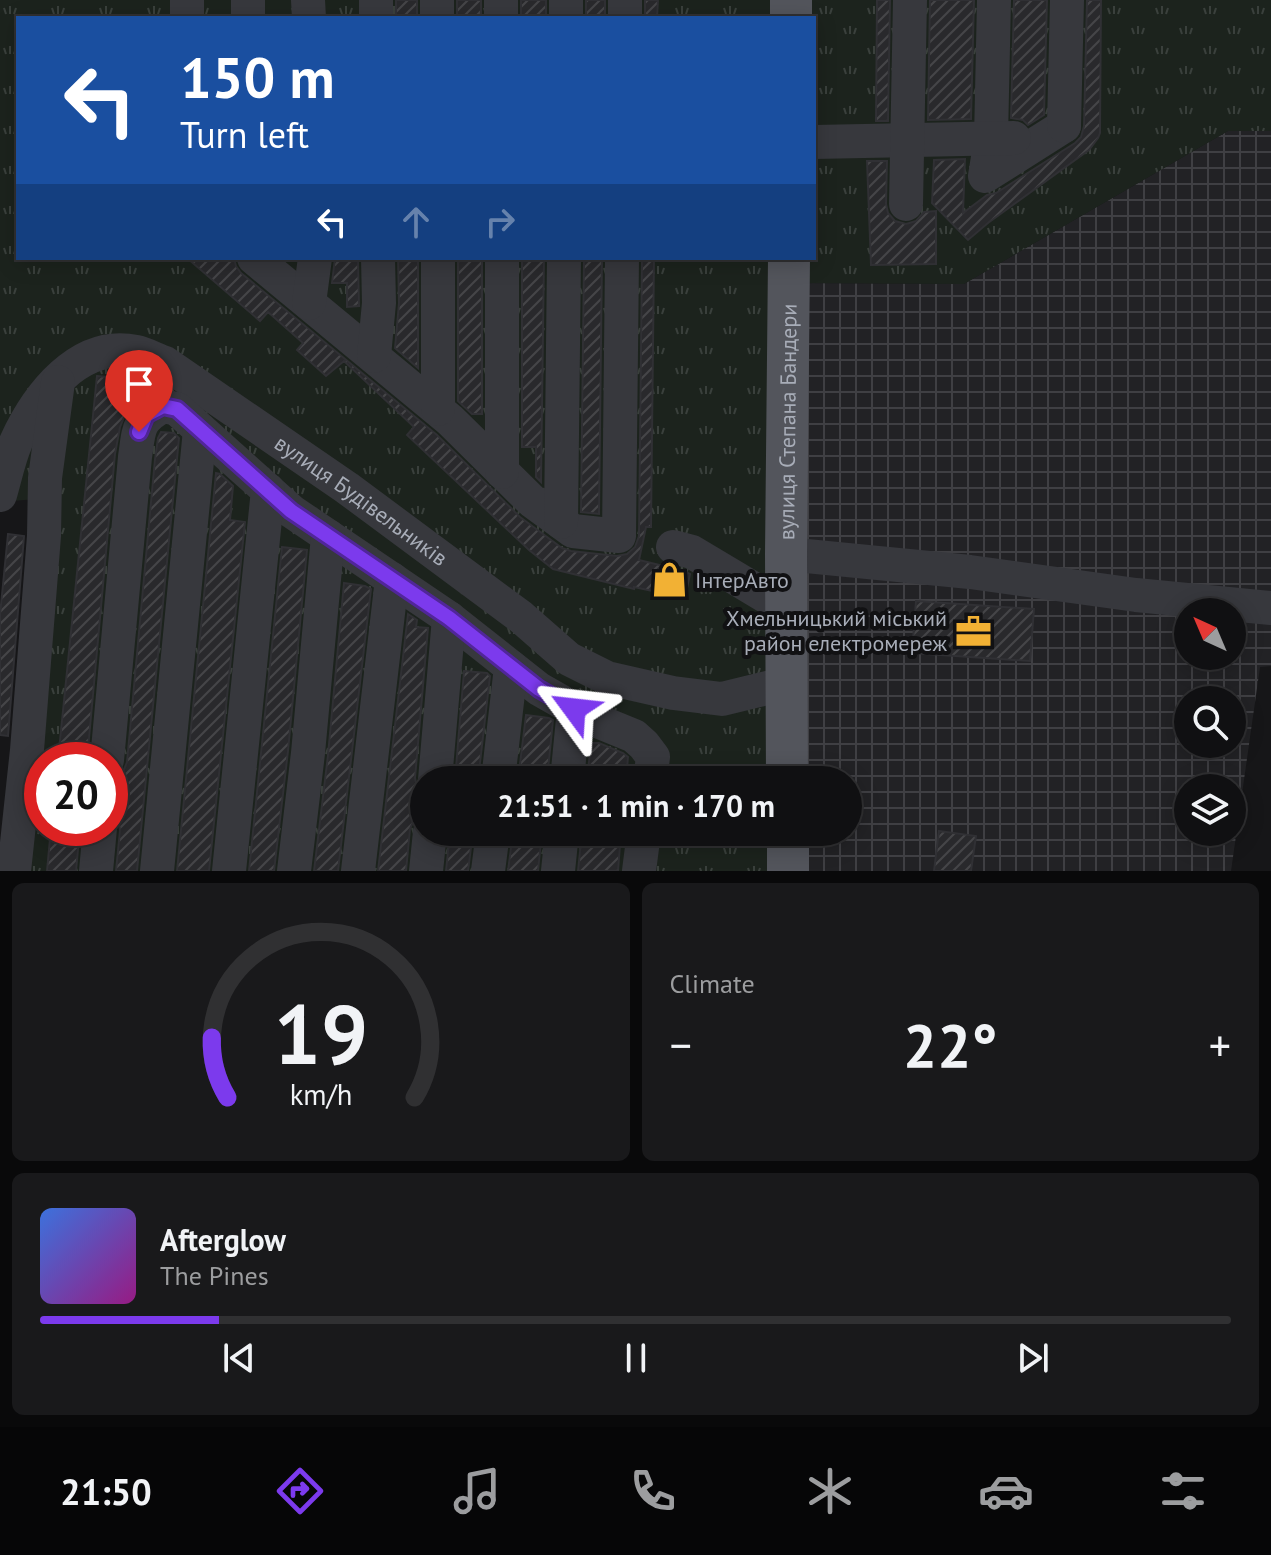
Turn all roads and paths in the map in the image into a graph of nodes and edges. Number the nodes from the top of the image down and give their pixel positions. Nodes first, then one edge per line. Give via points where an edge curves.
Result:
1 (910, 0) edge
2 (994, 0) edge
3 (1067, 0) edge
4 (991, 139) junction
5 (907, 141) junction
6 (816, 142) edge
7 (906, 204) dead end
8 (256, 260) edge
9 (315, 260) edge
10 (378, 260) edge
11 (438, 260) edge
12 (502, 260) edge
13 (564, 260) edge
14 (622, 260) edge
15 (789, 260) edge
16 (309, 303) junction
17 (374, 356) junction
18 (438, 409) junction
19 (38, 428) junction
20 (200, 430) junction
21 (502, 472) junction
22 (268, 490) junction
23 (0, 495) edge
24 (561, 522) junction
25 (328, 536) junction
26 (673, 547) dead end
27 (786, 554) junction
28 (392, 579) junction
29 (1271, 608) edge
30 (787, 609) junction
31 (449, 618) junction
32 (511, 667) junction
33 (787, 683) junction
34 (574, 709) junction
35 (109, 742) edge
36 (436, 766) edge
37 (500, 766) edge
38 (568, 766) edge
39 (652, 766) edge
40 (787, 766) edge
41 (98, 846) edge
42 (429, 846) edge
43 (491, 846) edge
44 (561, 846) edge
45 (642, 846) edge
46 (788, 846) edge
47 (14, 871) edge
48 (96, 871) edge
49 (157, 871) edge
50 (229, 871) edge
51 (294, 871) edge
52 (358, 871) edge
53 (426, 871) edge
54 (488, 871) edge
55 (558, 871) edge
56 (639, 871) edge
57 (788, 871) edge

1 - 5 street
2 - 4 street
3 - 4 street via 1064,126 985,176
4 - 5 street
5 - 6 street
5 - 7 street
8 - 16 street
9 - 16 street
10 - 17 street
11 - 18 street
12 - 21 street
13 - 24 street
14 - 24 street via 619,536 573,531
15 - 27 main road, вулиця Степана Бандери
16 - 17 street
17 - 18 street
18 - 21 street
19 - 23 street, вулиця Будівельників via 15,445
19 - 33 street, вулиця Будівельників via 41,398 58,380 108,351 136,352 165,363 347,488 569,659 607,678 722,699
19 - 47 street via 45,478 44,536
20 - 22 street
20 - 35 street via 177,409 163,406 146,415 139,432
20 - 49 street
21 - 24 street
22 - 25 street
22 - 50 street
25 - 28 street
25 - 51 street
26 - 30 street via 692,552
27 - 29 street
27 - 30 main road, вулиця Степана Бандери
28 - 31 street
28 - 52 street
30 - 33 main road, вулиця Степана Бандери
31 - 32 street
31 - 36 street
32 - 34 street
32 - 37 street
33 - 40 main road, вулиця Степана Бандери
34 - 38 street
34 - 39 street via 634,736 653,757
41 - 48 street
42 - 53 street
43 - 54 street
44 - 55 street
45 - 56 street
46 - 57 main road

